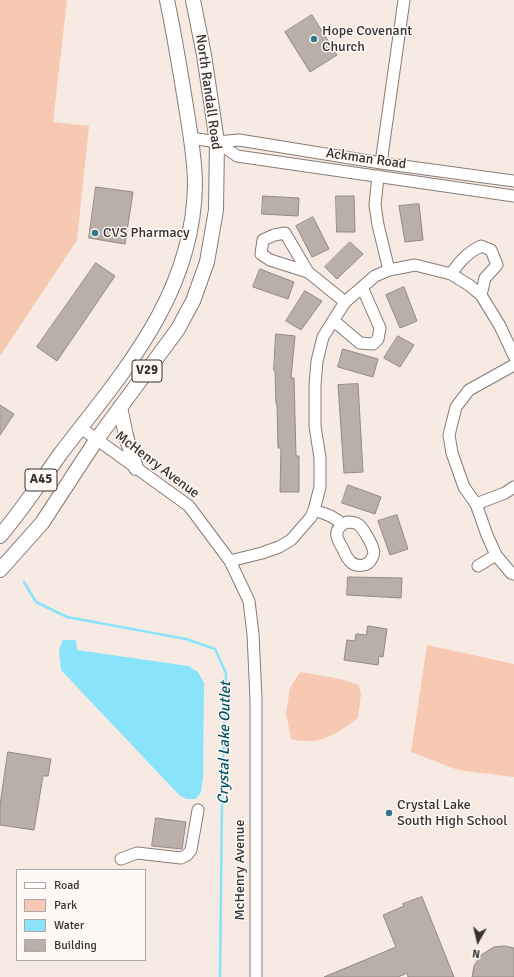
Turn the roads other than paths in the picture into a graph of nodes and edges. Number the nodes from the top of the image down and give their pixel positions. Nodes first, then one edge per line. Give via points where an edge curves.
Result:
1 (167, 0) edge
2 (193, 0) edge
3 (404, 0) edge
4 (191, 138) junction
5 (217, 142) junction
6 (381, 163) junction
7 (378, 176) junction
8 (514, 181) edge
9 (514, 196) edge
10 (389, 270) junction
11 (308, 272) dead end
12 (452, 274) junction
13 (362, 286) junction
14 (481, 295) junction
15 (344, 302) junction
16 (334, 321) junction
17 (514, 356) edge
18 (514, 365) edge
19 (120, 407) junction
20 (81, 428) junction
21 (97, 439) junction
22 (136, 468) junction
23 (514, 487) edge
24 (476, 504) junction
25 (314, 510) junction
26 (342, 524) dead end
27 (0, 536) edge
28 (496, 555) junction
29 (230, 561) junction
30 (478, 566) dead end
31 (0, 570) edge
32 (514, 574) edge
33 (198, 810) dead end
34 (121, 859) dead end
35 (256, 977) edge

1 - 4 main road, North Randall Road / V29
2 - 5 main road, North Randall Road / V29
3 - 6 street
4 - 5 street, Ackman Road
4 - 20 main road, North Randall Road / V29 via 195,184 192,214 185,253 172,291 147,338
5 - 6 street, Ackman Road via 239,140
5 - 7 street, Ackman Road via 237,156
5 - 19 main road, North Randall Road / V29 via 213,233 193,301 178,329
6 - 8 street, Ackman Road
7 - 9 street, Ackman Road
7 - 10 street via 378,225
10 - 12 street via 415,265
10 - 13 street
11 - 15 street
12 - 14 street
12 - 14 street via 460,261 470,252 481,246 491,250 497,265 485,278
13 - 15 street
13 - 16 street via 380,328 378,339 373,344 360,343
14 - 17 street
15 - 16 street
16 - 25 street via 322,336 317,361 315,426 320,458 320,487
18 - 24 street via 469,390 456,407 449,434 452,453 464,487
19 - 21 main road, North Randall Road / V29
19 - 22 main road
20 - 21 street, McHenry Avenue
20 - 27 main road, A45
21 - 22 street, McHenry Avenue
21 - 31 main road, A45 via 42,523
22 - 29 street, McHenry Avenue via 189,506
23 - 24 street
24 - 28 street via 486,535
25 - 26 street via 330,515
25 - 29 street via 299,532 280,547
28 - 30 street
28 - 32 street via 511,574
29 - 35 street, McHenry Avenue via 249,602 253,634 256,699
33 - 34 street via 191,850 187,855 181,858 137,853

